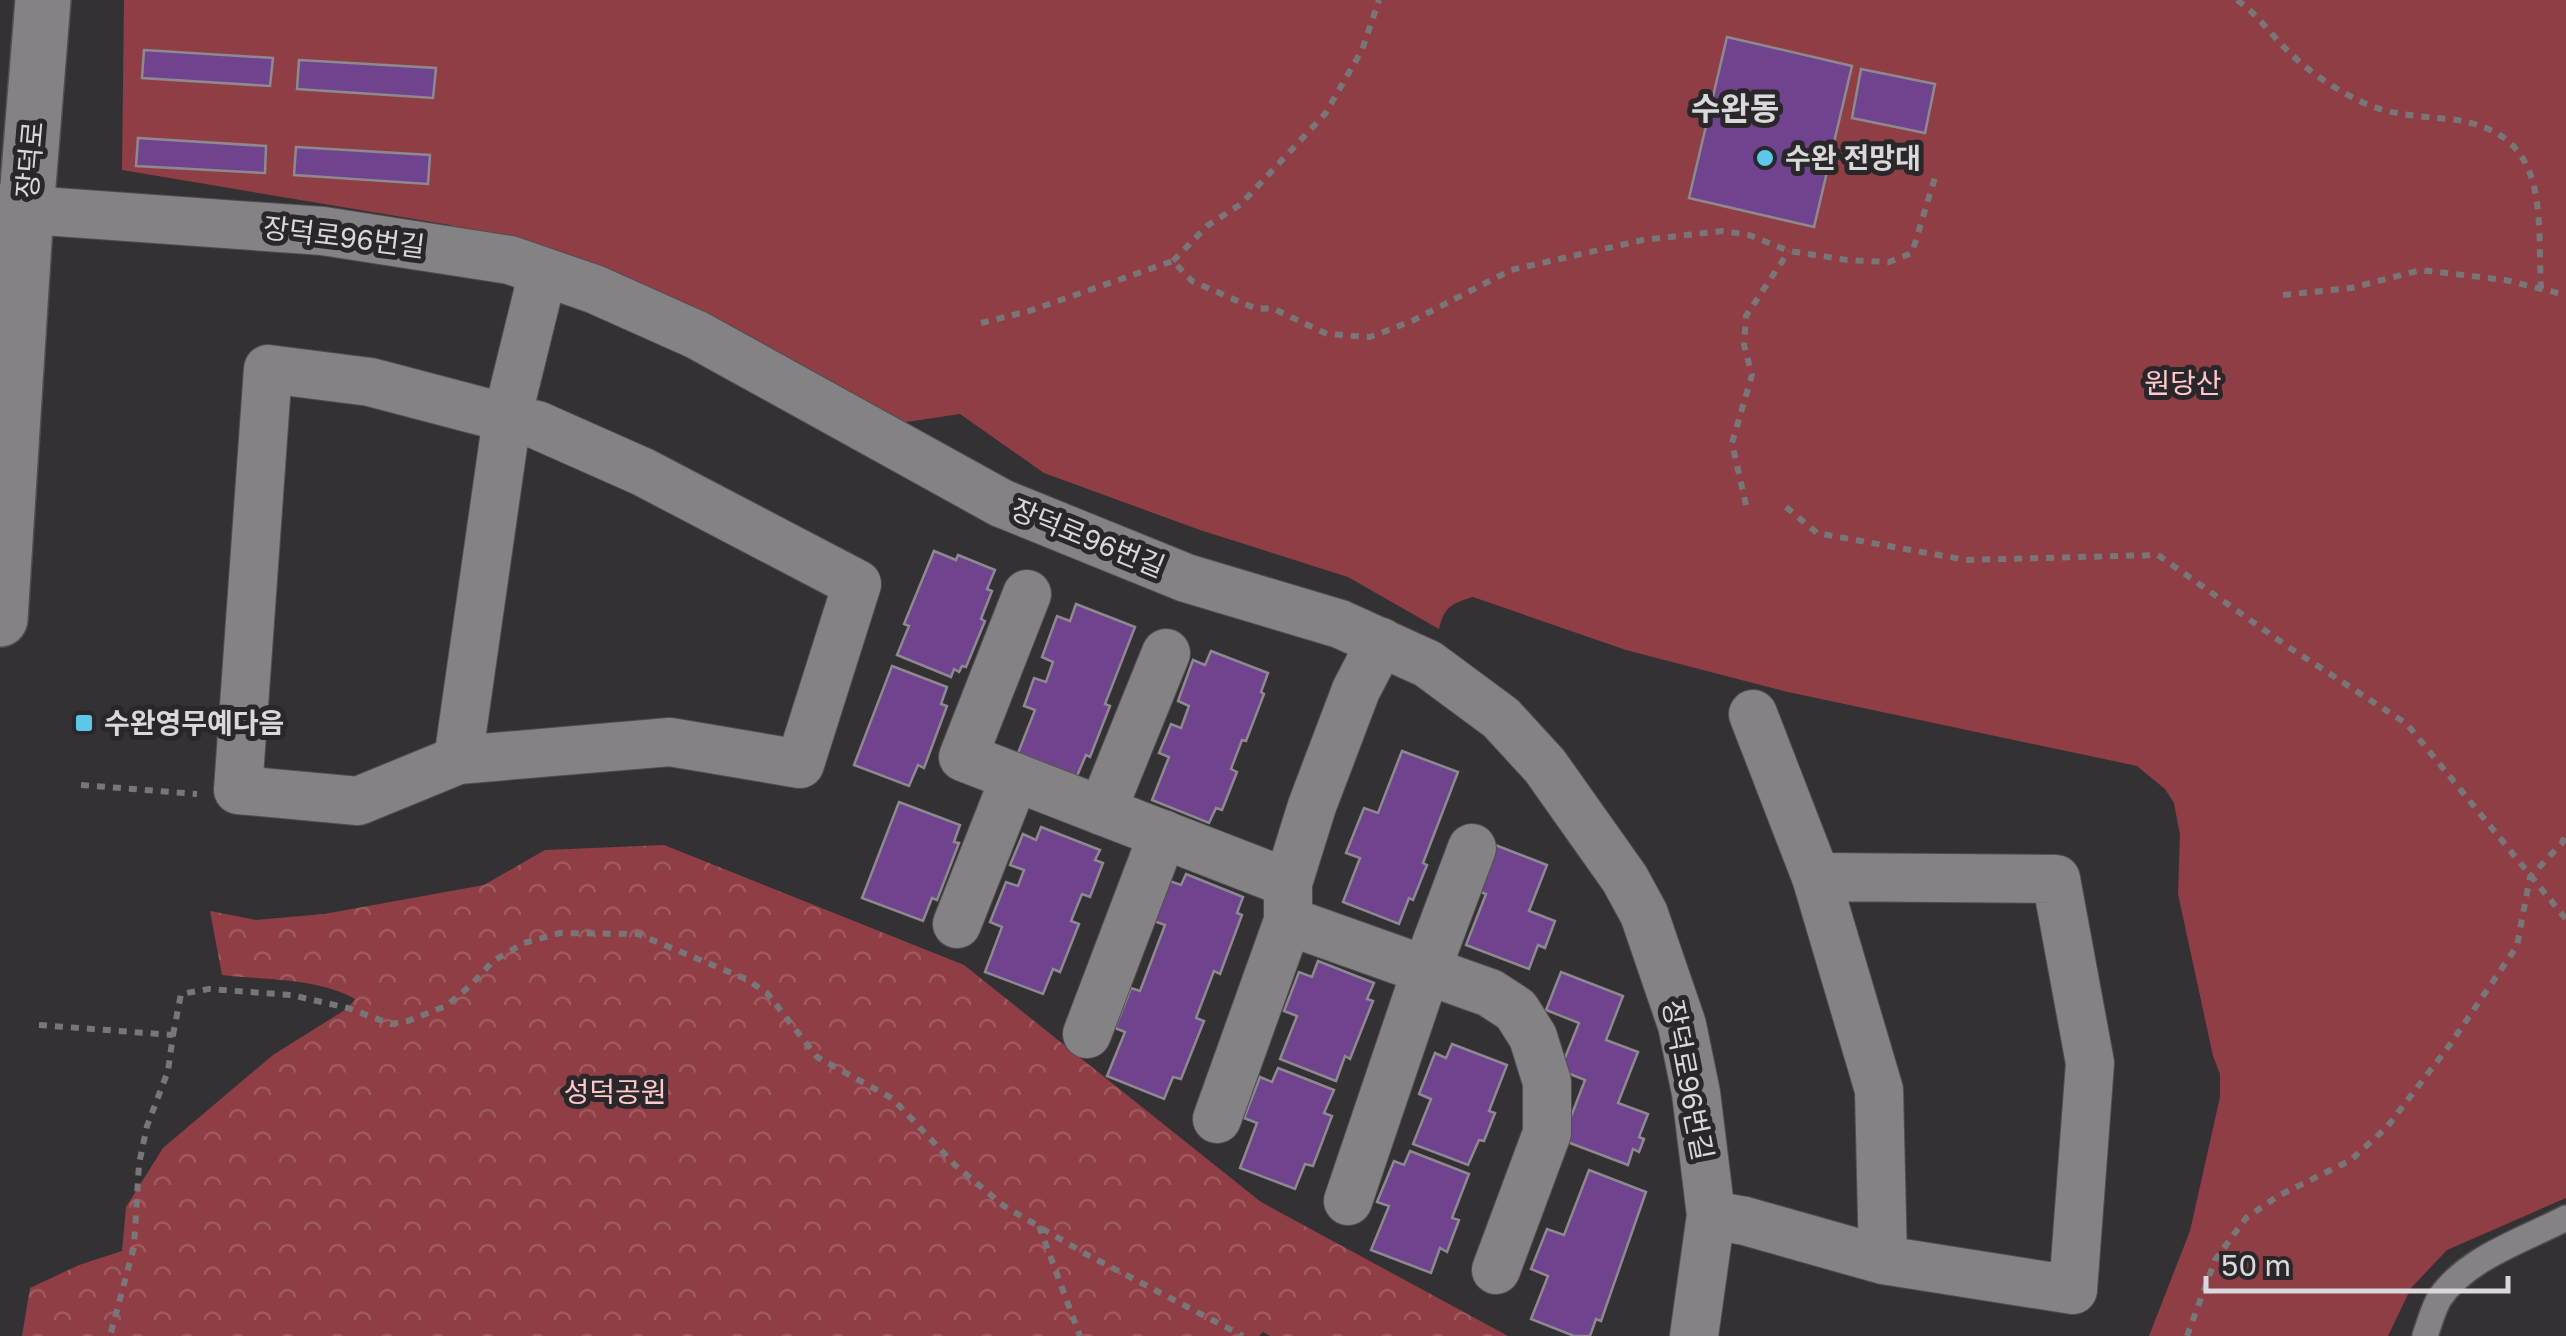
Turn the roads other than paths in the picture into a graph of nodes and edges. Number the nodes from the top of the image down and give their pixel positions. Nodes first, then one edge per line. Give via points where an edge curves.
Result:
1 (43, 0) edge
2 (13, 209) edge
3 (543, 272) junction
4 (507, 418) junction
5 (1027, 594) dead end
6 (0, 619) edge
7 (1381, 642) junction
8 (1166, 653) dead end
9 (1753, 714) dead end
10 (458, 760) junction
11 (1014, 777) junction
12 (1102, 811) junction
13 (1163, 834) junction
14 (1472, 848) dead end
15 (1816, 877) junction
16 (1288, 902) junction
17 (957, 924) dead end
18 (1427, 968) junction
19 (1087, 1034) dead end
20 (1217, 1119) dead end
21 (1348, 1201) dead end
22 (1711, 1215) junction
23 (2566, 1218) edge
24 (1883, 1260) junction
25 (1496, 1270) dead end
26 (1694, 1336) edge
27 (2425, 1336) edge

1 - 2 main road, 장덕로
2 - 3 street, 장덕로96번길 via 324,231 510,260
2 - 6 main road, 장덕로
3 - 4 street
3 - 7 street, 장덕로96번길 via 697,336 1001,503 1186,578
4 - 10 street
4 - 10 street via 370,382 268,369 238,790 358,801
4 - 10 street via 643,472 856,584 800,764 670,742
5 - 11 street via 962,757
7 - 16 street via 1312,806
7 - 22 street, 장덕로96번길 via 1428,664 1501,718 1545,766 1625,879 1682,1025
8 - 12 street
9 - 15 street
11 - 12 street
11 - 17 street
12 - 13 street
13 - 16 street
13 - 19 street
14 - 18 street
15 - 24 street via 1880,1090
15 - 24 street via 2056,878 2090,1063 2073,1290
16 - 18 street
16 - 20 street
18 - 21 street
18 - 25 street via 1490,992 1516,1010 1533,1037 1546,1082 1547,1133
22 - 24 street
22 - 26 street, 장덕로96번길
23 - 27 lane via 2469,1268 2437,1302

